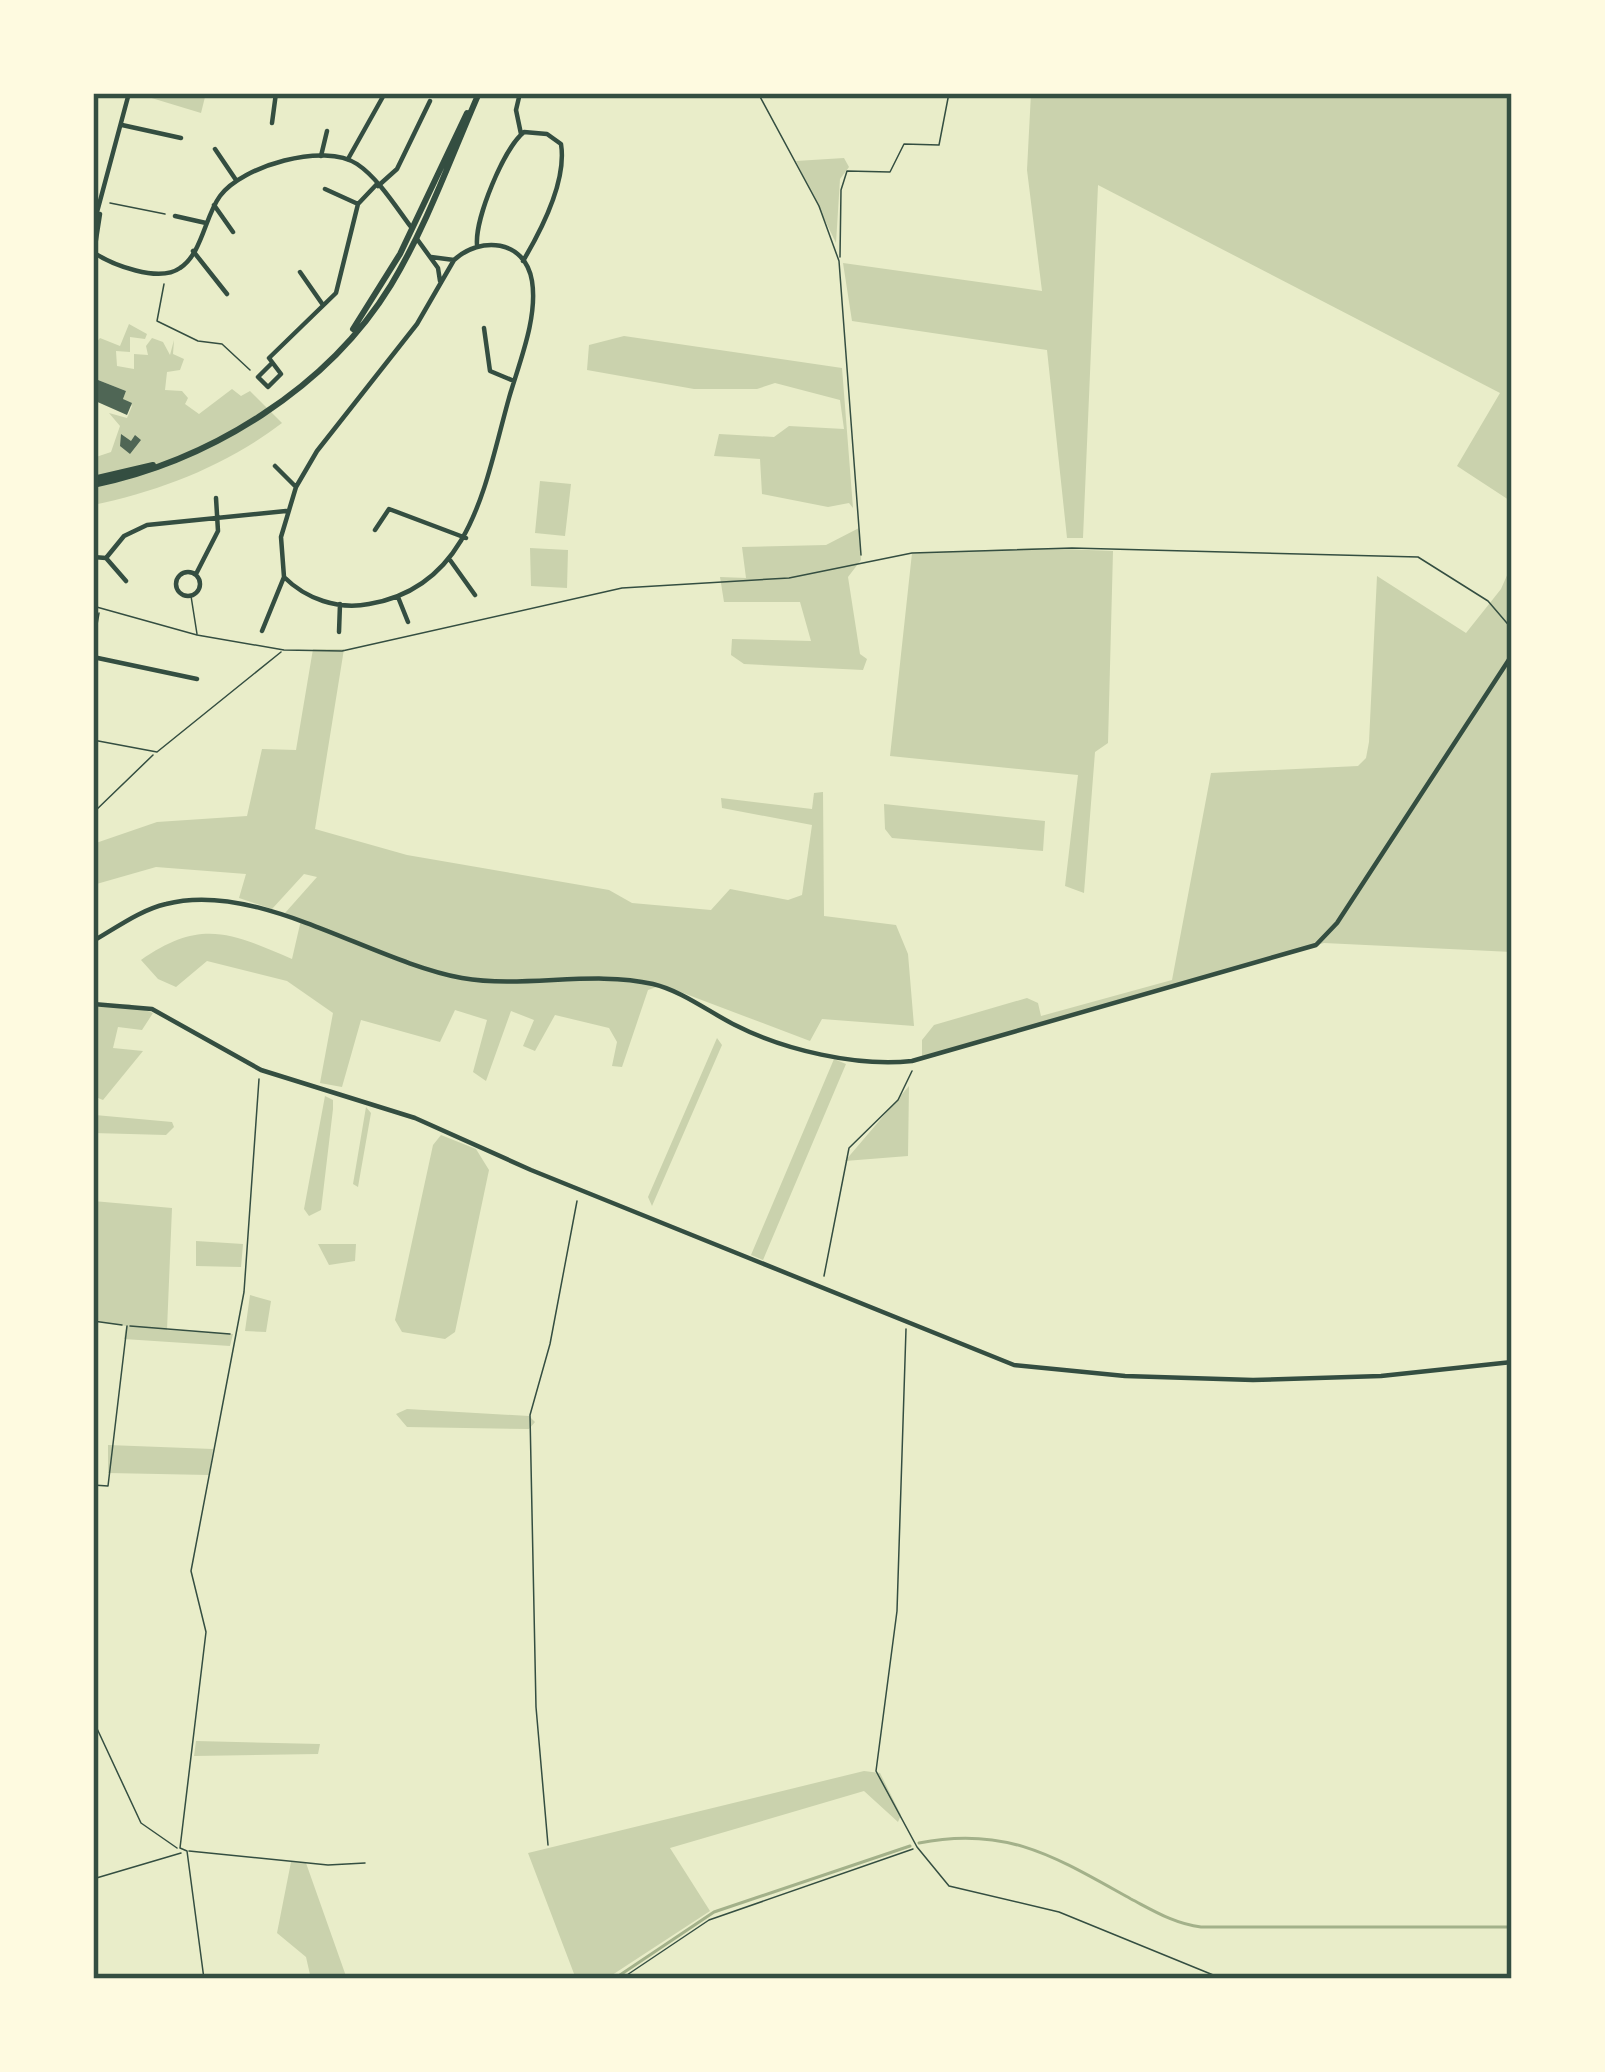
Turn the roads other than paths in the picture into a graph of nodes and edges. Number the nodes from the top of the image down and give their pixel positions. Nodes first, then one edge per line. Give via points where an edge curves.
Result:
1 (129, 93) edge
2 (276, 93) edge
3 (385, 93) edge
4 (478, 93) edge
5 (520, 93) edge
6 (430, 100) dead end
7 (272, 123) dead end
8 (122, 125) junction
9 (327, 131) dead end
10 (521, 134) junction
11 (182, 138) dead end
12 (215, 149) dead end
13 (321, 156) junction
14 (348, 159) junction
15 (236, 180) junction
16 (377, 185) junction
17 (325, 189) dead end
18 (358, 204) junction
19 (214, 205) junction
20 (96, 213) edge
21 (175, 216) road end
22 (206, 223) junction
23 (93, 227) edge
24 (233, 232) dead end
25 (414, 233) junction
26 (476, 244) junction
27 (194, 251) junction
28 (95, 256) edge
29 (524, 261) junction
30 (441, 266) junction
31 (300, 272) dead end
32 (227, 294) dead end
33 (323, 305) junction
34 (484, 328) dead end
35 (337, 350) junction
36 (271, 364) junction
37 (514, 381) junction
38 (186, 455) junction
39 (275, 466) dead end
40 (93, 480) edge
41 (296, 488) junction
42 (216, 499) dead end
43 (286, 512) junction
44 (219, 520) junction
45 (375, 530) dead end
46 (466, 538) junction
47 (93, 557) edge
48 (106, 558) junction
49 (450, 560) junction
50 (196, 574) junction
51 (284, 578) junction
52 (126, 581) dead end
53 (475, 595) dead end
54 (398, 597) junction
55 (340, 604) junction
56 (408, 622) dead end
57 (262, 631) dead end
58 (339, 632) dead end
59 (1512, 655) edge
60 (93, 657) edge
61 (197, 679) dead end
62 (93, 941) edge
63 (93, 1004) edge
64 (1512, 1362) edge

1 - 8 street
2 - 7 street
3 - 14 street
4 - 25 main road
5 - 10 street
6 - 16 street via 397,170
8 - 11 street
8 - 20 street
9 - 13 street
10 - 26 street via 482,203
10 - 29 street via 547,134 563,149
12 - 15 street
13 - 14 street
13 - 15 street
14 - 16 street
15 - 19 street
16 - 18 street
16 - 25 street
17 - 18 street
18 - 33 street via 339,286
19 - 22 street
19 - 24 street
20 - 23 street
20 - 28 street
21 - 22 street
22 - 27 street
25 - 30 street
25 - 35 main road
25 - 35 main road via 389,288
26 - 29 street via 505,247
26 - 30 street
27 - 28 street via 182,268 162,274
27 - 32 street
29 - 37 street via 532,292
30 - 41 street via 417,324
31 - 33 street
33 - 36 street
34 - 37 street via 490,371
35 - 38 main road via 270,409
36 - 36 street via 281,374 268,387 258,377
37 - 46 street
38 - 40 main road
38 - 40 main road
39 - 41 street
41 - 43 street
42 - 44 street
43 - 44 street
43 - 51 street
44 - 48 street via 138,528
44 - 50 street
45 - 46 street via 389,509
46 - 49 street
47 - 48 street
48 - 52 street
49 - 53 street
49 - 54 street
50 - 50 street via 201,584 191,596 179,592 184,572
51 - 55 street
51 - 57 street
54 - 55 street
54 - 56 street
55 - 58 street
59 - 62 street via 1316,945 913,1061 786,1044 651,984 467,979 418,968 241,904 159,905
60 - 61 street
63 - 64 street via 152,1009 261,1070 380,1104 1014,1364 1297,1380

